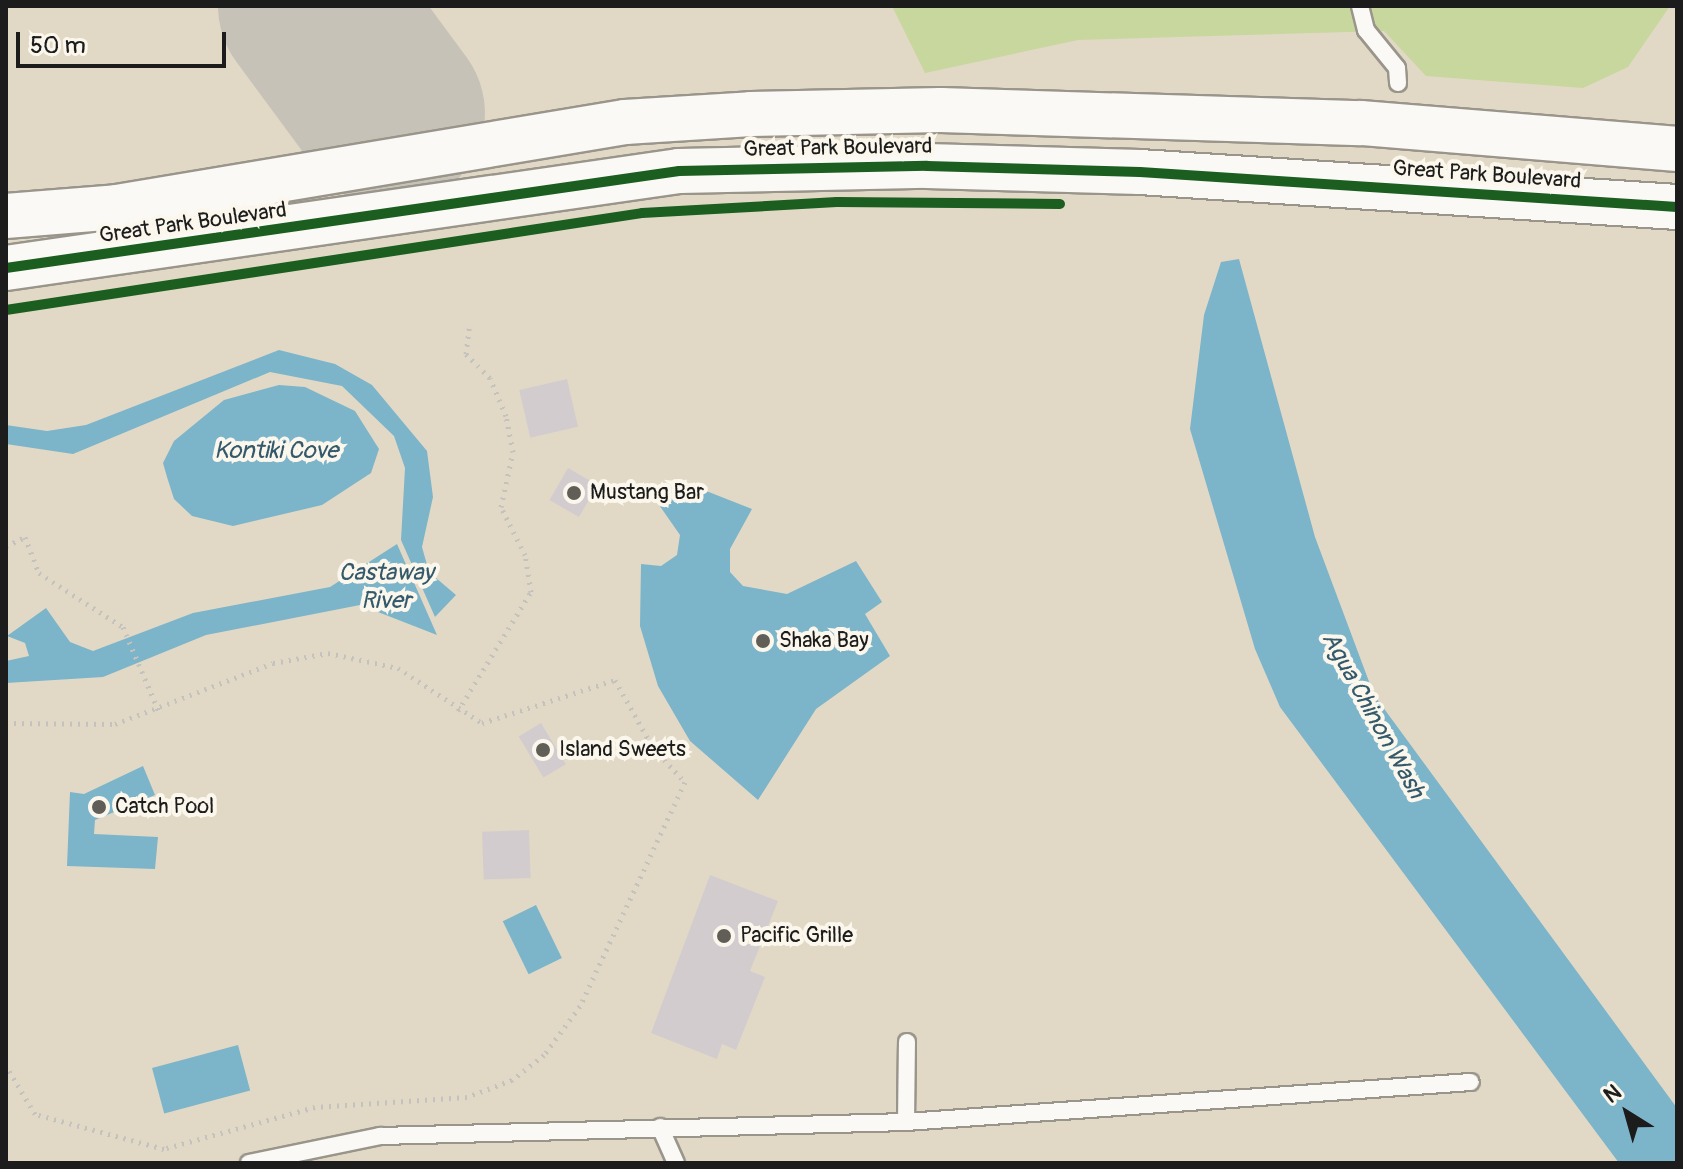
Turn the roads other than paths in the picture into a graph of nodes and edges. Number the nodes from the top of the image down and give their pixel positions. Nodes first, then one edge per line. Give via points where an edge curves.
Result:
1 (1360, 6) edge
2 (1398, 83) dead end
3 (1677, 149) edge
4 (1677, 207) edge
5 (6, 216) edge
6 (6, 268) edge
7 (907, 1042) dead end
8 (1471, 1082) dead end
9 (906, 1122) junction
10 (660, 1127) junction
11 (249, 1163) edge
12 (676, 1163) edge

1 - 2 lane via 1366,30 1397,68
3 - 5 main road, Great Park Boulevard via 1361,123 941,110 751,114 625,122 117,207
4 - 6 main road, Great Park Boulevard via 1140,172 927,166 679,171
7 - 9 lane
8 - 9 lane
9 - 10 lane
10 - 11 lane via 380,1136
10 - 12 lane

